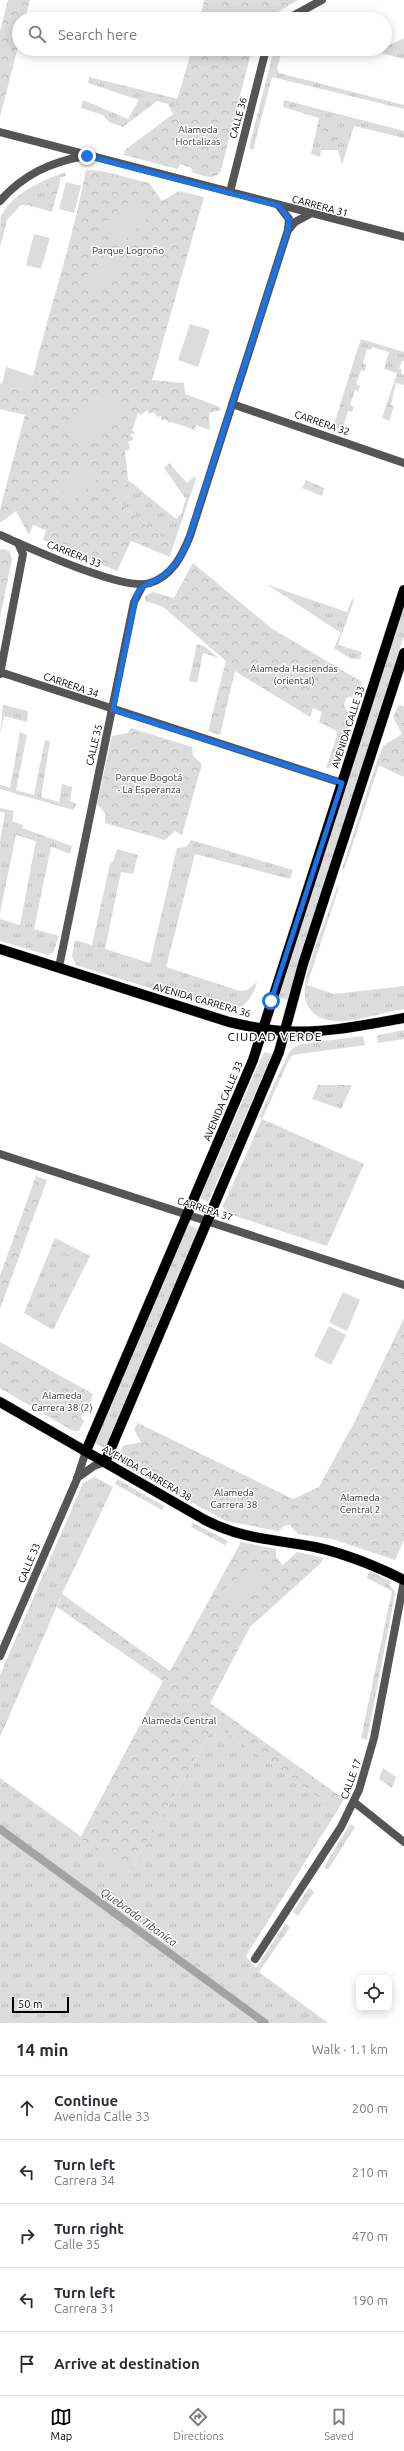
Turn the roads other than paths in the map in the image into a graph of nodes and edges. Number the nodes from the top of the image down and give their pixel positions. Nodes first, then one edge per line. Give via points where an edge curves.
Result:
1 (322, 0) edge
2 (300, 12) edge
3 (264, 56) edge
4 (0, 132) edge
5 (87, 156) junction
6 (230, 192) junction
7 (0, 201) edge
8 (279, 206) junction
9 (310, 214) junction
10 (288, 230) junction
11 (404, 237) edge
12 (232, 404) junction
13 (404, 463) edge
14 (0, 535) edge
15 (18, 543) junction
16 (143, 585) junction
17 (404, 590) edge
18 (404, 653) edge
19 (0, 673) edge
20 (113, 710) junction
21 (342, 783) junction
22 (0, 949) edge
23 (59, 967) junction
24 (404, 1018) edge
25 (264, 1029) junction
26 (284, 1031) junction
27 (0, 1154) edge
28 (187, 1214) junction
29 (206, 1220) junction
30 (404, 1285) edge
31 (0, 1402) edge
32 (86, 1451) junction
33 (105, 1462) junction
34 (77, 1479) junction
35 (404, 1581) edge
36 (0, 1656) edge
37 (354, 1802) junction
38 (404, 1842) edge
39 (255, 1959) dead end

1 - 2 street
3 - 6 street, CALLE 36
4 - 5 street, CARRERA 31
5 - 6 street, CARRERA 31
5 - 7 street via 36,170
6 - 8 street, CARRERA 31
8 - 9 street, CARRERA 31
8 - 10 street via 289,219
9 - 10 street
9 - 11 street, CARRERA 31
10 - 12 street
12 - 13 street, CARRERA 32
12 - 16 street via 190,536 180,559 165,574
14 - 15 street, CARRERA 33
15 - 16 street, CARRERA 33 via 120,582
15 - 19 street via 23,554
16 - 20 street, CALLE 35 via 134,602
17 - 21 main road, AVENIDA CALLE 33
18 - 26 main road via 303,964
19 - 20 street, CARRERA 34
20 - 21 street, CARRERA 34
20 - 23 street, CALLE 35
21 - 25 main road, AVENIDA CALLE 33
22 - 23 main road, AVENIDA CARRERA 36
23 - 25 main road, AVENIDA CARRERA 36 via 229,1022
24 - 26 main road, AVENIDA CARRERA 36 via 343,1028
25 - 26 main road, AVENIDA CARRERA 36
25 - 28 main road, AVENIDA CALLE 33 via 248,1073
26 - 29 main road via 271,1071
27 - 28 street, CARRERA 37
28 - 29 street, CARRERA 37
28 - 32 main road, AVENIDA CALLE 33
29 - 30 street, CARRERA 37
29 - 33 main road
31 - 32 main road, AVENIDA CARRERA 38
32 - 33 main road, AVENIDA CARRERA 38
32 - 34 street, CALLE 33
33 - 34 street, CALLE 33 via 94,1466
33 - 35 main road, AVENIDA CARRERA 38 via 227,1531 331,1552 361,1561
34 - 36 street, CALLE 33
35 - 37 street, CALLE 17 via 374,1738
37 - 38 street
37 - 39 street, CALLE 17 via 341,1827

